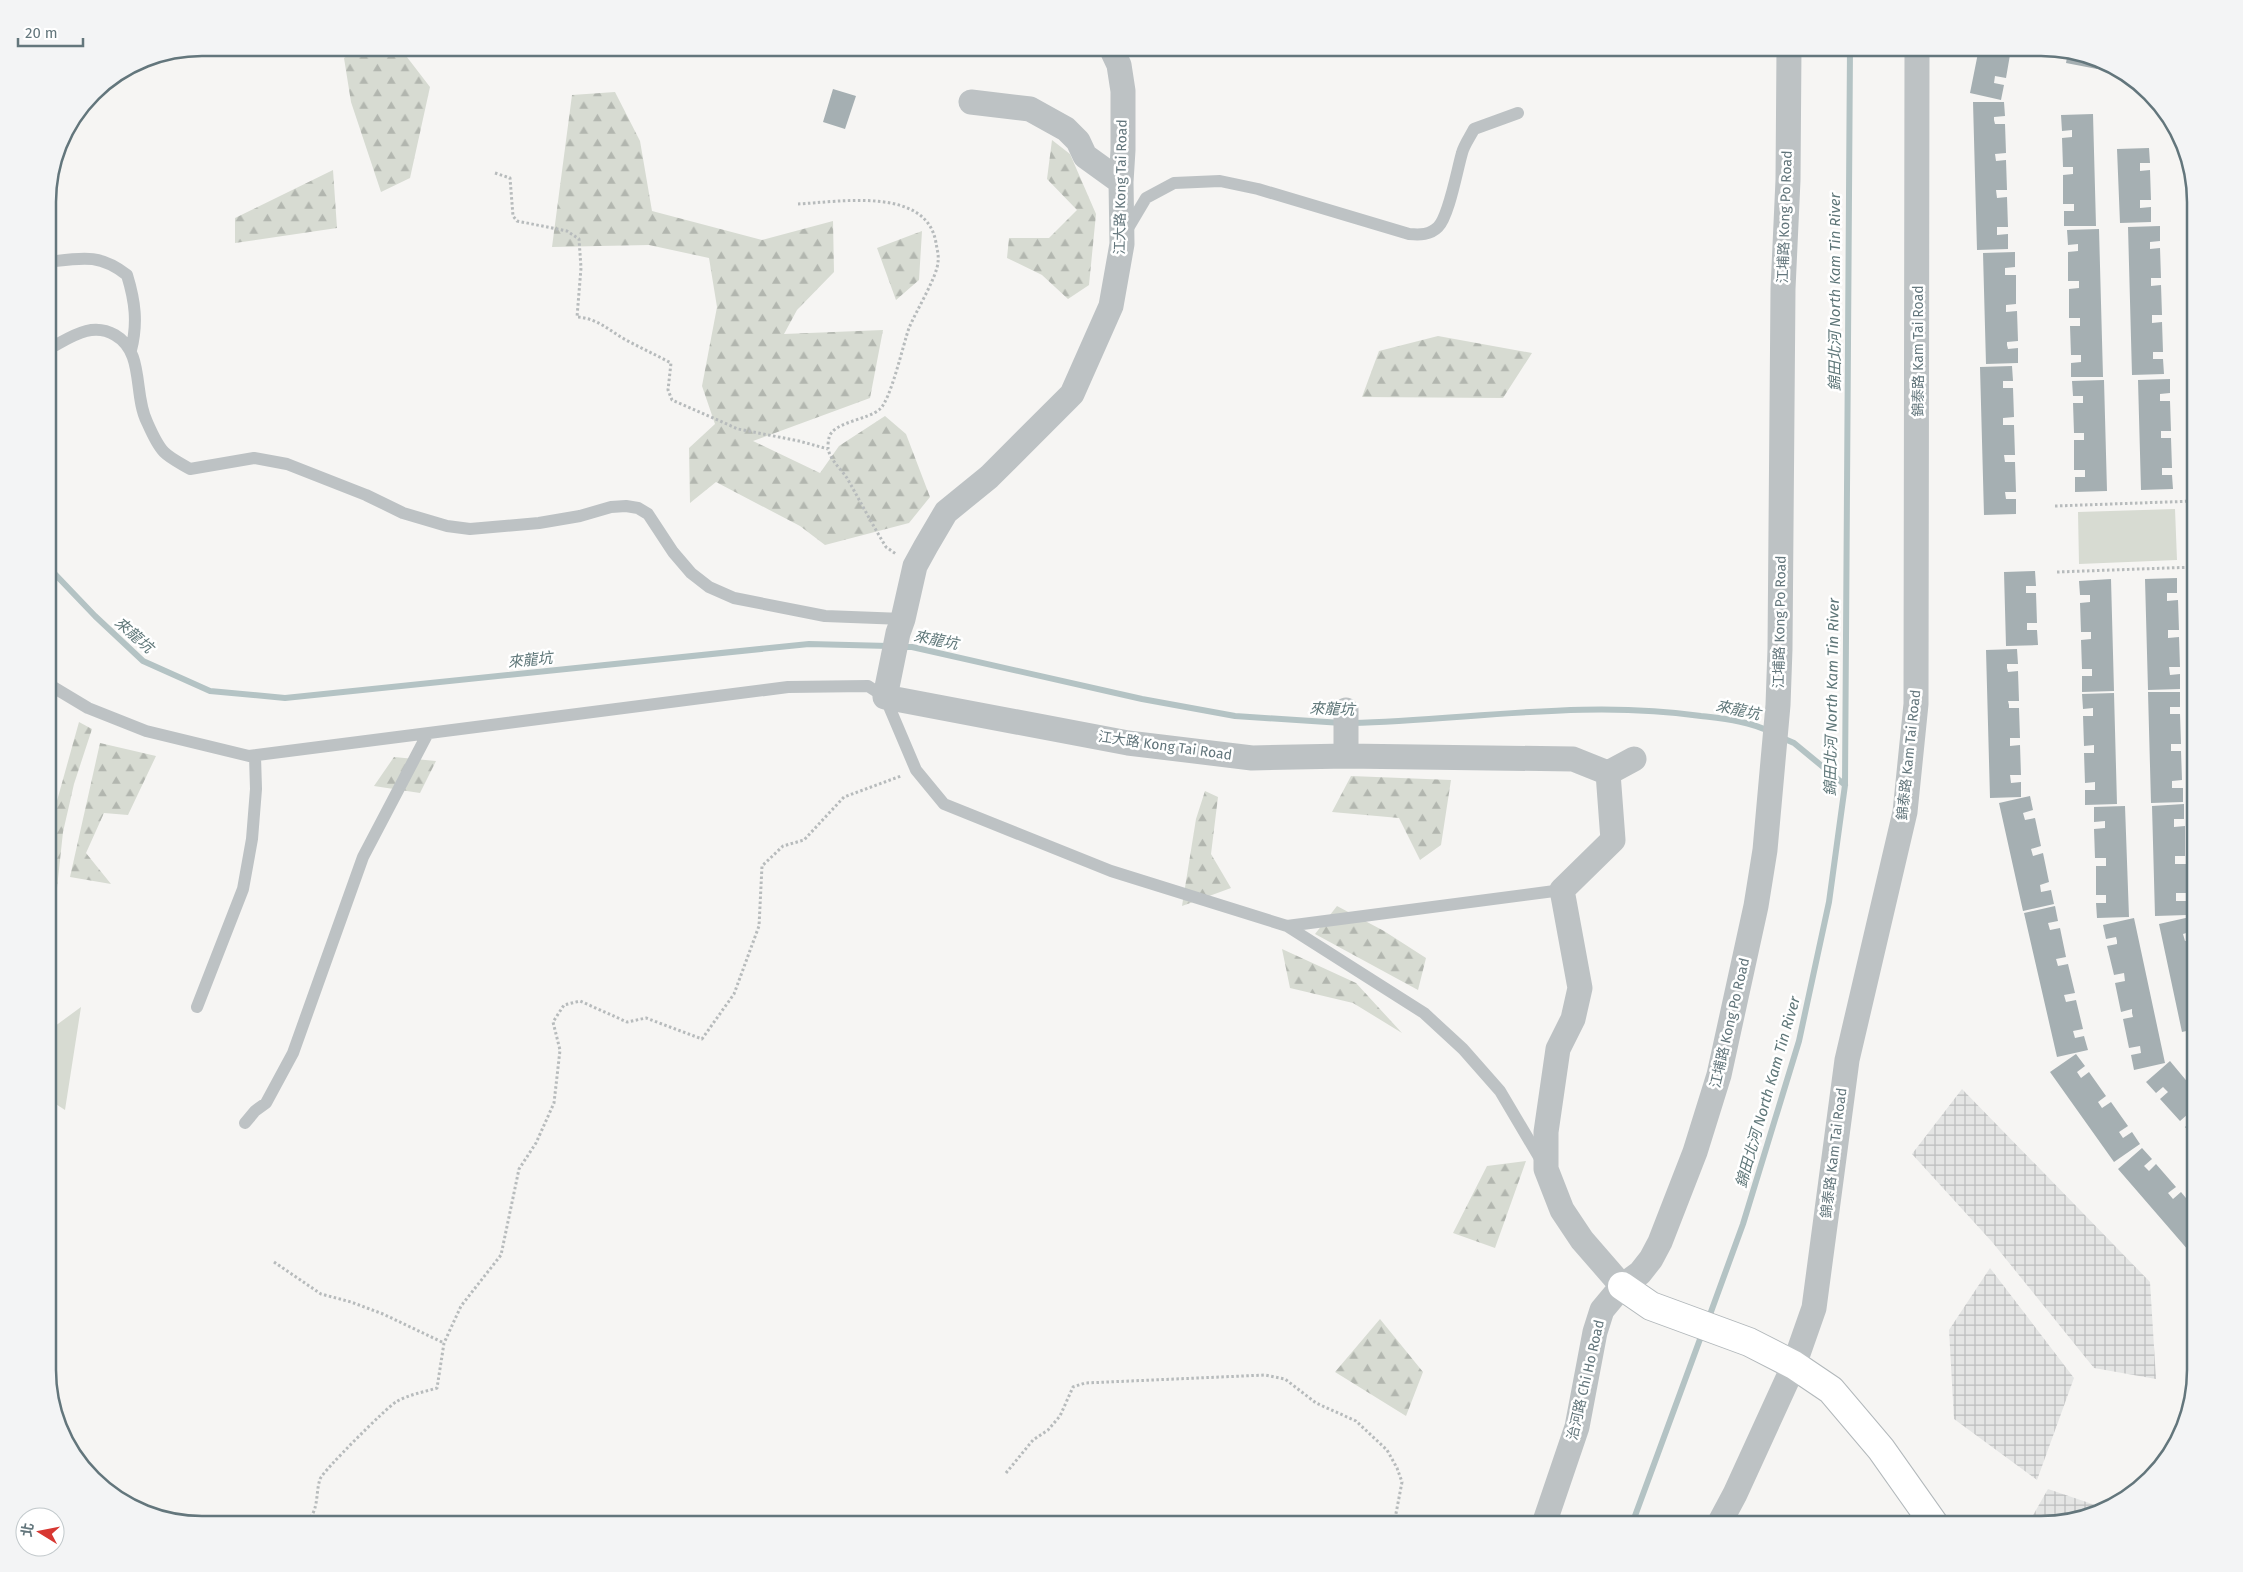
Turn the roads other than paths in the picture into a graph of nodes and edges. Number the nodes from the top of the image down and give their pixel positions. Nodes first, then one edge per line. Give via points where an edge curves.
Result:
1 (1789, 56) edge
2 (1917, 56) edge
3 (1115, 57) edge
4 (971, 102) dead end
5 (1518, 113) dead end
6 (1120, 182) junction
7 (1122, 244) junction
8 (57, 261) edge
9 (57, 345) edge
10 (131, 350) junction
11 (901, 626) junction
12 (888, 686) junction
13 (57, 689) edge
14 (1346, 710) dead end
15 (428, 733) junction
16 (255, 756) junction
17 (1346, 756) junction
18 (1634, 759) dead end
19 (1608, 773) junction
20 (1562, 890) junction
21 (1287, 926) junction
22 (198, 1007) dead end
23 (245, 1123) dead end
24 (1546, 1169) junction
25 (1622, 1286) junction
26 (1794, 1365) junction
27 (1547, 1516) edge
28 (1723, 1516) edge
29 (1928, 1516) edge

1 - 25 street, 江埔路 Kong Po Road via 1783,289 1781,600 1778,705 1770,803 1756,906 1719,1076 1668,1225 1651,1259 1640,1273
2 - 26 street, 錦泰路 Kam Tai Road via 1916,704 1905,812 1847,1060 1814,1308
3 - 6 street, 江大路 Kong Tai Road via 1123,91
4 - 6 street via 1030,109 1066,129 1085,156
5 - 7 lane via 1474,129 1462,151 1440,225 1421,235 1258,188 1220,181 1174,183 1146,198 1127,228
6 - 7 street, 江大路 Kong Tai Road
7 - 11 street, 江大路 Kong Tai Road via 1111,306 1072,394 989,477 946,512 915,566
8 - 10 lane via 86,257 101,260 127,275 136,330
9 - 10 lane via 92,328 124,340
10 - 11 lane via 146,421 163,452 190,469 254,458 287,464 403,513 470,529 539,523 611,507 638,508 648,514 672,552 709,587 734,598 825,616
11 - 12 street, 江大路 Kong Tai Road
12 - 15 lane via 788,687
12 - 17 street, 江大路 Kong Tai Road via 1148,746 1252,758
12 - 21 lane via 916,770 944,804 1111,871
13 - 16 lane via 88,708 146,731
14 - 17 street
15 - 16 lane
15 - 23 lane via 363,857 293,1053 266,1103
16 - 22 lane via 252,839 243,889
17 - 19 street, 江大路 Kong Tai Road via 1573,759
18 - 19 street
19 - 20 street via 1613,840
20 - 21 lane
20 - 24 street via 1580,988 1573,1019 1558,1050 1546,1132
21 - 24 lane via 1424,1013 1464,1049 1500,1091
24 - 25 street via 1562,1210
25 - 26 street via 1652,1306 1748,1342
25 - 27 street, 治河路 Chi Ho Road via 1602,1310 1577,1427
26 - 28 street, 錦泰路 Kam Tai Road
26 - 29 street via 1831,1390 1881,1450

